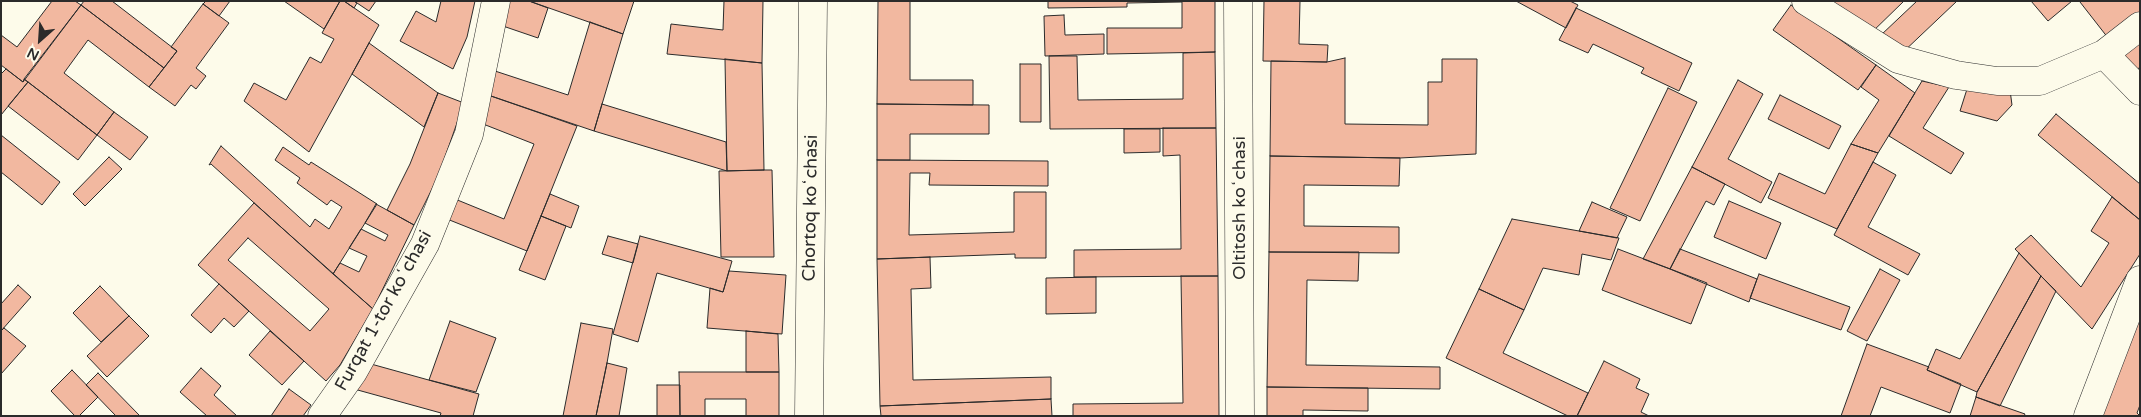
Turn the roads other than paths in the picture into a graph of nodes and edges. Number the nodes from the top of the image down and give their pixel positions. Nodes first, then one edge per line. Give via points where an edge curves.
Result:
1 (496, 1) edge
2 (813, 1) edge
3 (1238, 1) edge
4 (1806, 1) edge
5 (2140, 26) edge
6 (2104, 54) junction
7 (2140, 91) edge
8 (2140, 280) edge
9 (322, 416) edge
10 (809, 416) edge
11 (1240, 416) edge
12 (2088, 416) edge

1 - 9 street, Furqat 1-tor koʻchasi via 469,134 425,244 353,372
2 - 10 street, Chortoq koʻchasi
3 - 11 street, Oltitosh koʻchasi
4 - 6 street via 1898,59 1956,76 2040,81
5 - 6 street
6 - 7 street
8 - 12 street

